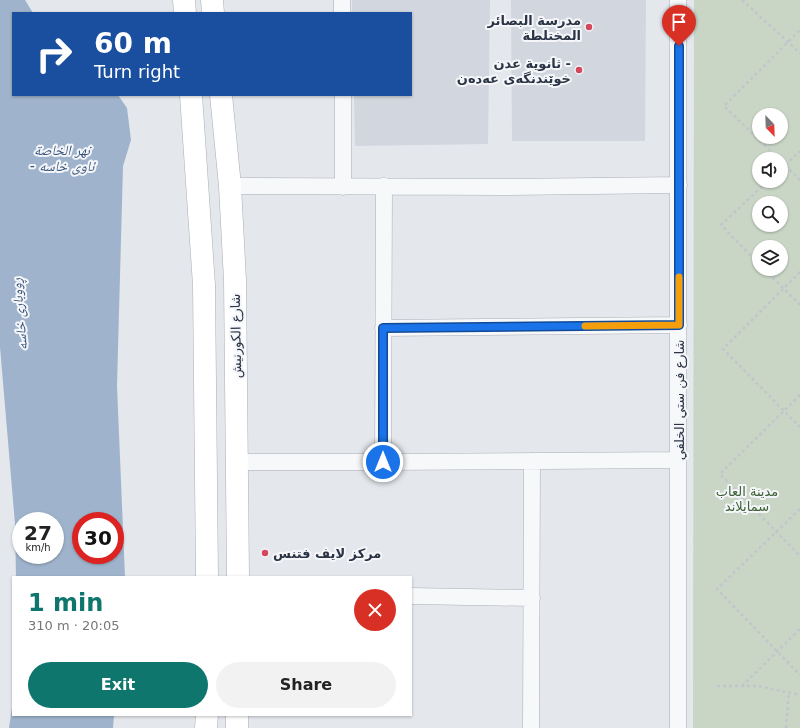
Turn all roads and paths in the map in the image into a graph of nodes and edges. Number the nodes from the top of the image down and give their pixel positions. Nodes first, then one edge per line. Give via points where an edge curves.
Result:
1 (184, 0) edge
2 (212, 0) edge
3 (342, 0) edge
4 (678, 0) edge
5 (742, 0) edge
6 (185, 12) edge
7 (213, 12) edge
8 (342, 12) edge
9 (800, 30) edge
10 (788, 42) junction
11 (800, 53) edge
12 (191, 96) edge
13 (221, 96) edge
14 (343, 96) edge
15 (800, 151) edge
16 (771, 152) edge
17 (788, 162) edge
18 (788, 168) edge
19 (800, 180) edge
20 (679, 185) junction
21 (230, 186) junction
22 (384, 186) junction
23 (343, 187) junction
24 (761, 188) edge
25 (752, 257) edge
26 (800, 272) edge
27 (771, 276) edge
28 (784, 289) junction
29 (800, 305) edge
30 (679, 325) junction
31 (383, 328) junction
32 (800, 395) edge
33 (784, 411) junction
34 (800, 427) edge
35 (678, 460) junction
36 (532, 461) junction
37 (237, 462) junction
38 (383, 462) junction
39 (800, 509) edge
40 (776, 532) junction
41 (800, 556) edge
42 (207, 576) edge
43 (238, 576) edge
44 (412, 596) edge
45 (532, 598) junction
46 (800, 629) edge
47 (777, 651) junction
48 (800, 674) edge
49 (717, 686) dead end
50 (742, 686) junction
51 (789, 691) junction
52 (800, 694) edge
53 (206, 716) edge
54 (237, 716) edge
55 (206, 728) edge
56 (237, 728) edge
57 (531, 728) edge
58 (678, 728) edge
59 (786, 728) edge

1 - 6 main road
2 - 7 main road
3 - 8 street
4 - 20 street, شارع فن ستي الخلفي
5 - 10 path
9 - 10 path
10 - 11 path
10 - 16 path via 724,106
12 - 42 main road via 204,285
13 - 21 main road, شارع الكورنيش
14 - 23 street
15 - 17 path
18 - 19 path
20 - 22 street
20 - 30 street, شارع فن ستي الخلفي
21 - 23 street
21 - 37 main road, شارع الكورنيش via 235,280
22 - 23 street
22 - 31 street
24 - 25 path via 721,225
26 - 28 path
27 - 28 path
28 - 29 path
28 - 33 path via 723,349
30 - 31 street
30 - 35 street, شارع فن ستي الخلفي
31 - 38 street
32 - 33 path
33 - 34 path
33 - 40 path via 720,474
35 - 36 street
35 - 58 street, شارع فن ستي الخلفي
36 - 38 street
36 - 45 street
37 - 38 street
37 - 43 main road, شارع الكورنيش
39 - 40 path
40 - 41 path
40 - 47 path via 717,589
44 - 45 street
45 - 57 street
46 - 47 path
47 - 48 path
47 - 50 path
49 - 50 path
50 - 51 path
51 - 52 path
51 - 59 path
53 - 55 main road
54 - 56 main road

